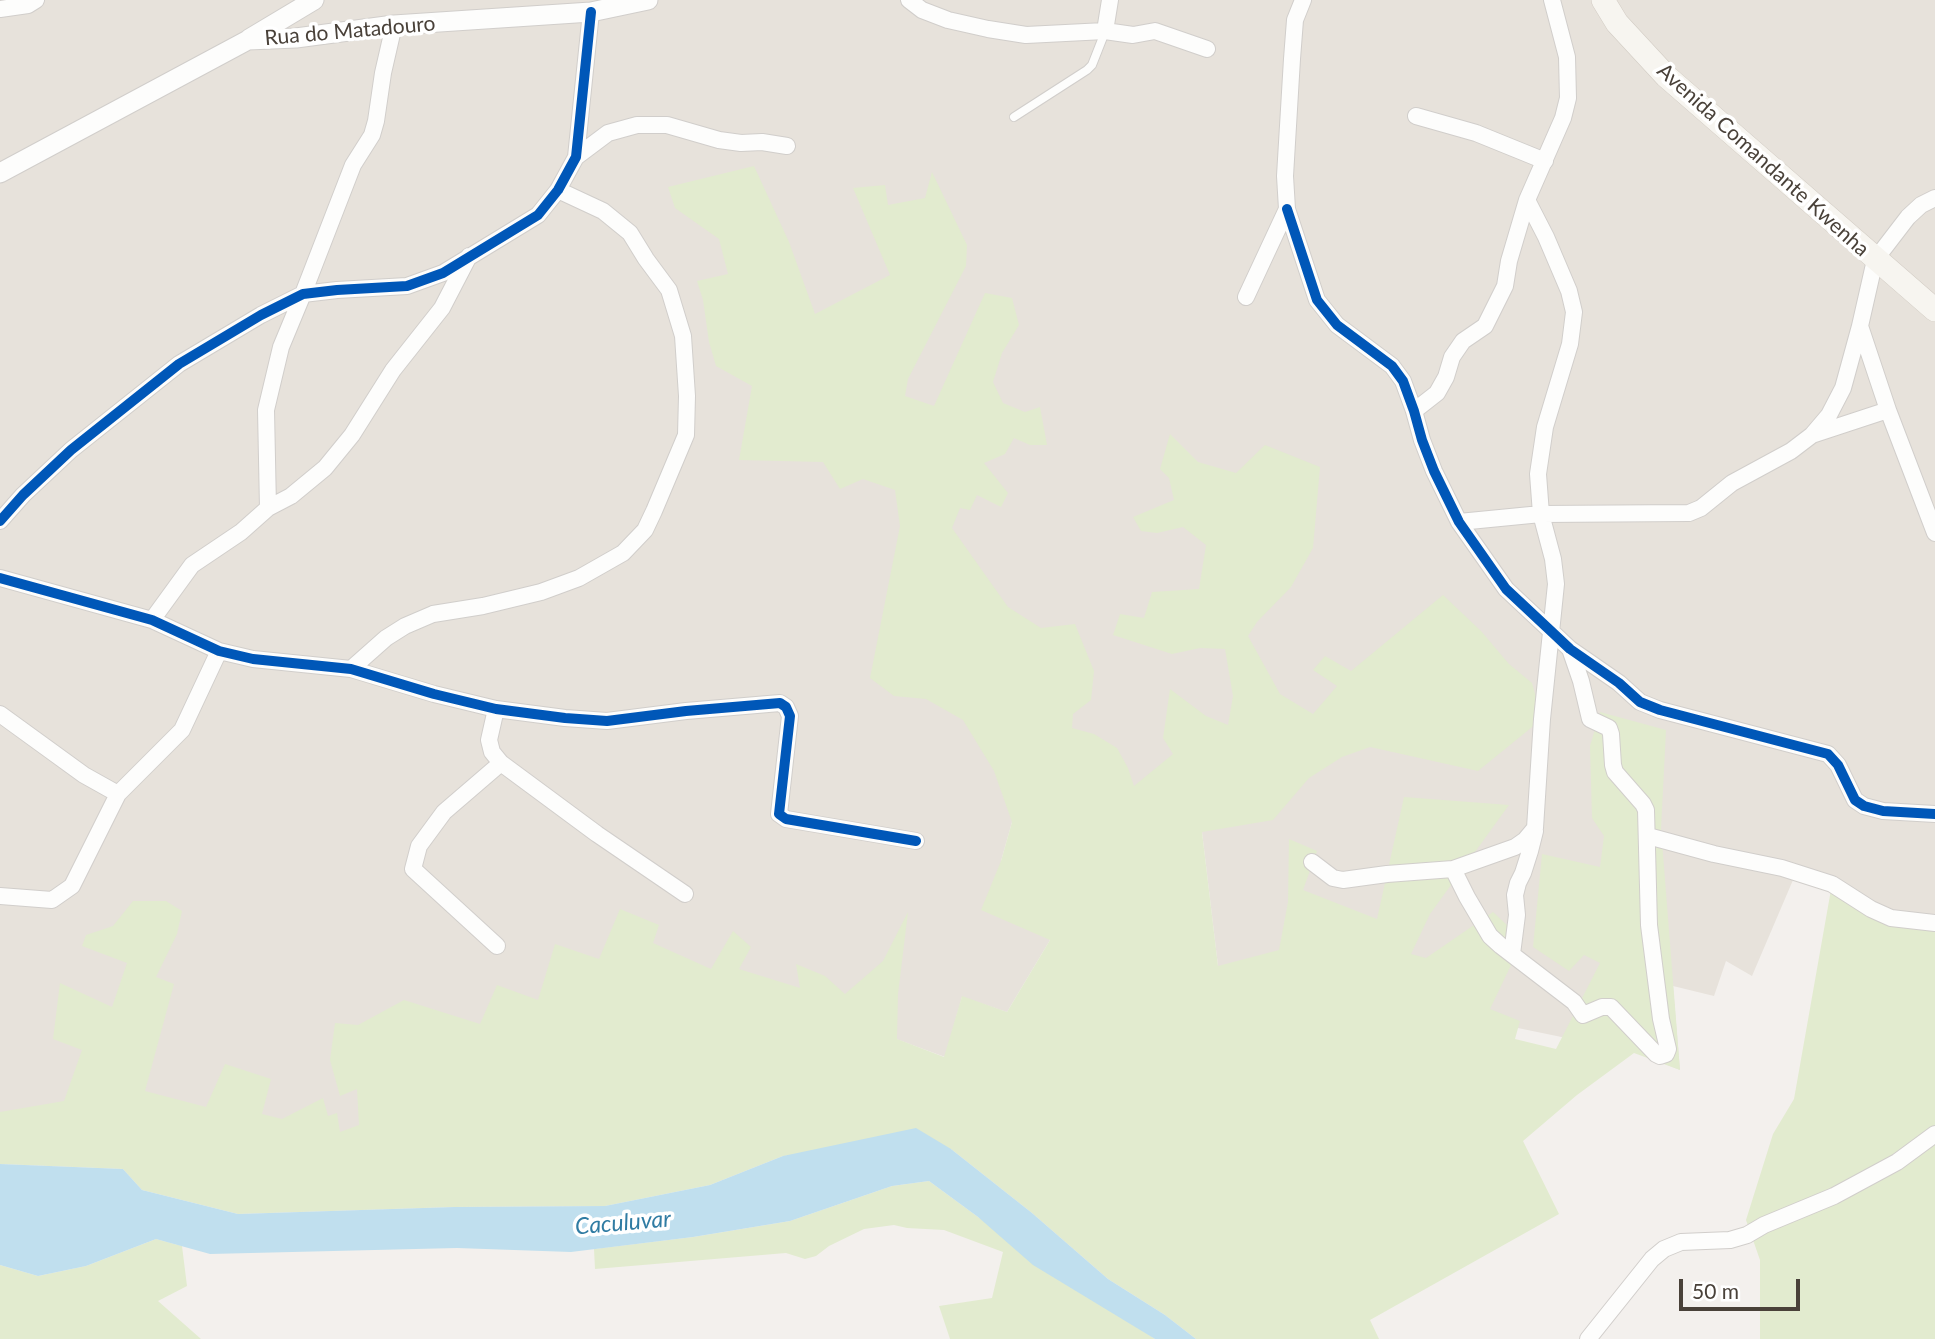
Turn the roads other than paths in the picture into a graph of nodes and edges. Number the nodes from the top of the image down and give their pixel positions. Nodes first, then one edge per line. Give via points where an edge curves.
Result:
1 (36, 0) edge
2 (314, 0) edge
3 (648, 0) edge
4 (909, 0) edge
5 (1110, 0) edge
6 (1303, 0) edge
7 (1552, 0) edge
8 (1602, 0) edge
9 (0, 9) edge
10 (590, 12) junction
11 (394, 25) junction
12 (1105, 32) junction
13 (248, 40) junction
14 (1207, 49) dead end
15 (1416, 116) dead end
16 (1014, 117) dead end
17 (787, 146) dead end
18 (576, 157) junction
19 (1545, 161) junction
20 (0, 173) edge
21 (558, 190) junction
22 (1935, 198) edge
23 (1527, 200) junction
24 (1287, 209) junction
25 (469, 256) junction
26 (1875, 260) junction
27 (303, 294) junction
28 (1246, 297) dead end
29 (1935, 310) edge
30 (1860, 326) junction
31 (1888, 410) junction
32 (1414, 411) junction
33 (1812, 435) junction
34 (268, 508) junction
35 (1541, 514) junction
36 (0, 521) edge
37 (1459, 522) junction
38 (1935, 533) edge
39 (0, 578) edge
40 (152, 620) junction
41 (1553, 633) junction
42 (1570, 649) junction
43 (219, 651) junction
44 (351, 669) junction
45 (496, 709) junction
46 (0, 714) edge
47 (501, 764) junction
48 (118, 794) junction
49 (1935, 814) edge
50 (1535, 828) junction
51 (1648, 836) junction
52 (915, 841) dead end
53 (1312, 862) dead end
54 (1453, 869) junction
55 (685, 894) dead end
56 (0, 897) edge
57 (1935, 923) edge
58 (497, 946) dead end
59 (1512, 954) junction
60 (1935, 1134) edge
61 (1588, 1339) edge

1 - 9 street
2 - 13 street
3 - 10 street, Rua do Matadouro
4 - 12 street via 948,20 988,29 1026,35
5 - 12 street
6 - 24 street via 1295,20 1292,59
7 - 19 street via 1567,57 1568,98
8 - 26 main road, Avenida Comandante Kwenha via 1666,76
10 - 11 street, Rua do Matadouro
10 - 18 street
11 - 13 street, Rua do Matadouro
11 - 27 street via 372,135 352,165
12 - 14 street via 1133,35 1156,31
12 - 16 lane via 1087,70
13 - 20 street, Rua do Matadouro
15 - 19 street via 1476,133
17 - 18 street via 719,140 667,125 637,125 608,133
18 - 21 street
19 - 23 street
21 - 25 street via 538,215
21 - 44 street via 603,211 631,233 668,290 683,336 686,435 654,511 645,530 623,553 579,578 541,592 433,614 386,638
22 - 26 street via 1908,217
23 - 32 street via 1505,286 1485,326 1463,341 1437,393
23 - 35 street via 1574,312 1570,344 1545,427 1538,474
24 - 28 street
24 - 32 street via 1317,300 1337,325 1392,366
25 - 27 street via 407,286
25 - 34 street via 442,308 393,370 352,435 325,468
26 - 29 main road, Avenida Comandante Kwenha
26 - 30 street
27 - 34 street via 281,347 266,410
27 - 36 street via 178,364 71,450
30 - 31 street
30 - 33 street via 1843,388
31 - 33 street
31 - 38 street
32 - 37 street via 1434,471
33 - 35 street via 1689,513
34 - 40 street via 242,532 192,565
35 - 37 street
35 - 41 street via 1556,584
37 - 41 street via 1506,589
39 - 40 street
40 - 43 street
41 - 42 street
41 - 50 street
42 - 49 street via 1640,702 1828,754 1855,800 1864,806
42 - 51 street via 1590,719 1609,728 1615,772 1643,804
43 - 44 street
43 - 48 street via 182,730
44 - 45 street
45 - 47 street via 489,740
45 - 52 street via 607,720 780,703 789,716 779,814 786,819
46 - 48 street
47 - 55 street
47 - 58 street via 444,812 419,846 413,869
48 - 56 street via 72,886 52,900
50 - 54 street via 1515,847
50 - 59 street via 1515,895
51 - 57 street via 1782,868 1832,884 1891,918
51 - 59 street via 1650,925 1668,1049 1663,1056 1611,1007 1583,1015 1574,1002
53 - 54 street via 1343,880
54 - 59 street via 1490,936
60 - 61 street via 1897,1162 1834,1196 1747,1235 1681,1242 1664,1249

